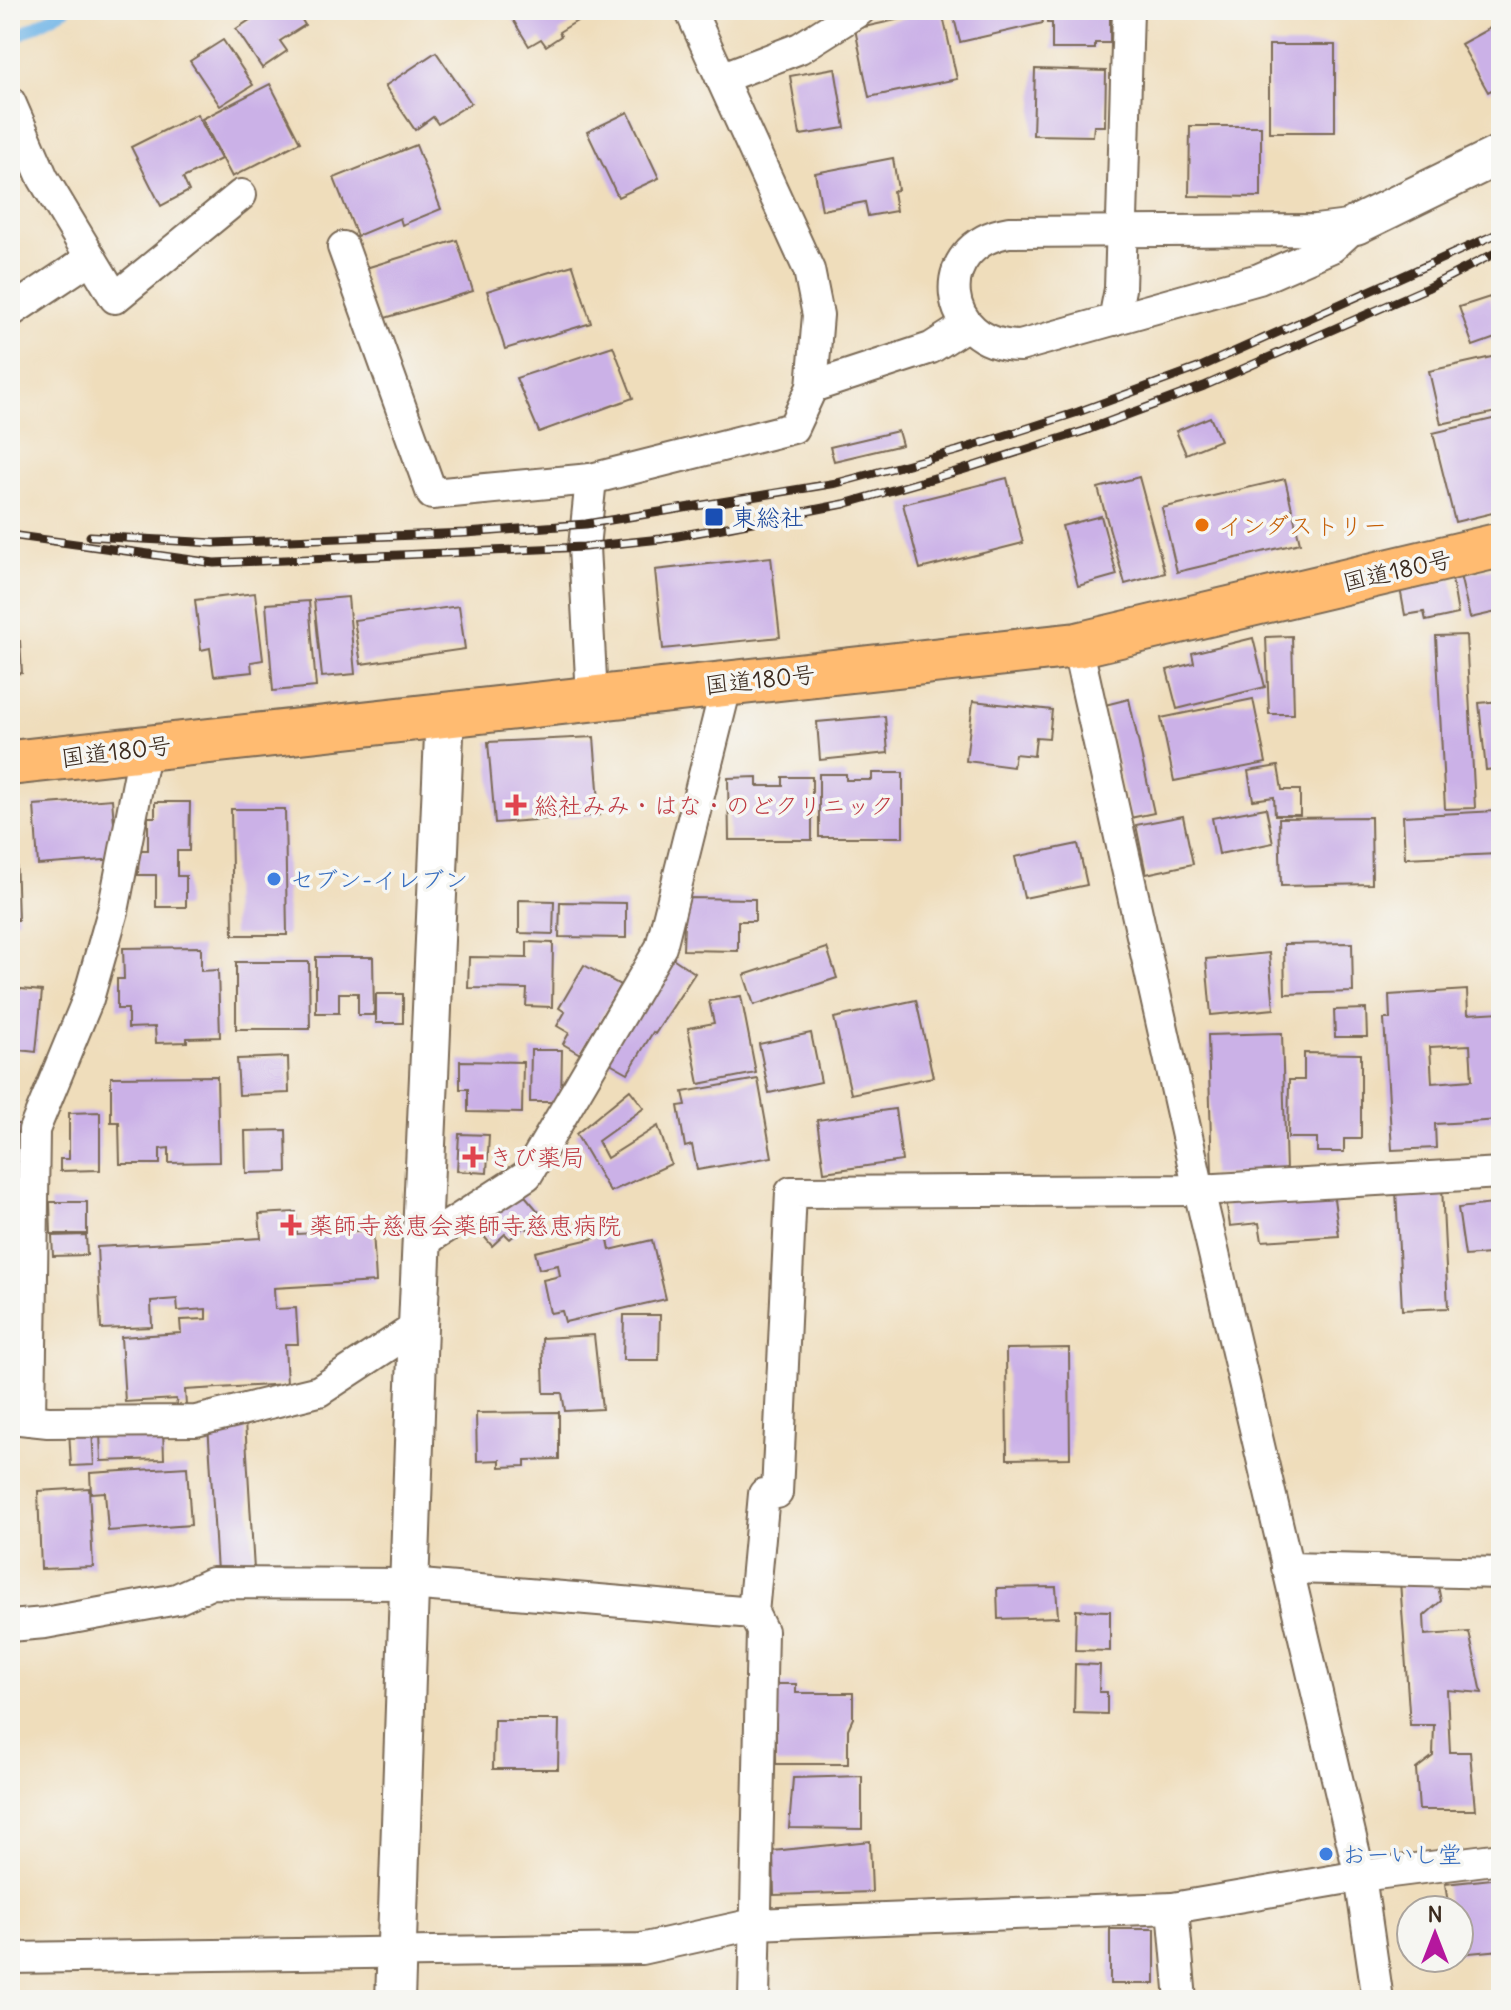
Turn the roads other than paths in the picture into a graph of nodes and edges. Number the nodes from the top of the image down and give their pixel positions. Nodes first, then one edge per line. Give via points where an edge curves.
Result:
1 (690, 10) edge
2 (860, 10) edge
3 (1128, 10) edge
4 (721, 78) junction
5 (10, 102) edge
6 (1501, 154) edge
7 (241, 195) dead end
8 (1356, 225) junction
9 (1123, 233) junction
10 (343, 247) dead end
11 (91, 258) junction
12 (10, 312) edge
13 (1114, 320) junction
14 (967, 325) junction
15 (812, 387) junction
16 (591, 479) junction
17 (1501, 545) edge
18 (1077, 645) junction
19 (727, 683) junction
20 (592, 697) junction
21 (445, 713) junction
22 (145, 747) junction
23 (10, 763) edge
24 (1501, 1173) edge
25 (1199, 1190) junction
26 (422, 1243) junction
27 (418, 1326) junction
28 (20, 1419) edge
29 (1287, 1568) junction
30 (1501, 1573) edge
31 (409, 1584) junction
32 (753, 1613) junction
33 (10, 1626) edge
34 (1501, 1858) edge
35 (1360, 1876) junction
36 (1173, 1908) junction
37 (754, 1924) junction
38 (396, 1952) junction
39 (10, 1958) edge
40 (395, 2000) edge
41 (754, 2000) edge
42 (1181, 2000) edge
43 (1378, 2000) edge

1 - 4 street
2 - 4 street via 800,48
3 - 9 street
4 - 15 street via 809,270 818,315
5 - 11 street via 43,178
6 - 8 street
7 - 11 street via 115,298
8 - 9 street
8 - 13 street via 1332,247 1259,279
9 - 13 street
9 - 14 street via 1009,232 979,242 961,261 955,284 955,299
10 - 16 street via 432,494
11 - 12 street
13 - 14 street via 1020,346 989,341
14 - 15 street via 931,348
15 - 16 street via 793,428
16 - 20 street via 584,547
17 - 18 highway, 国道180号
18 - 19 highway, 国道180号
18 - 25 street
19 - 20 highway, 国道180号
19 - 26 street via 661,947 527,1175
20 - 21 highway, 国道180号
21 - 22 highway, 国道180号
21 - 26 street
22 - 23 highway, 国道180号
22 - 28 street via 113,911 88,999 34,1130
24 - 25 street
25 - 29 street
25 - 32 street via 791,1192 777,1493 764,1494
26 - 27 street
27 - 28 street via 319,1391 196,1421
27 - 31 street
29 - 30 street
29 - 35 street
31 - 32 street
31 - 33 street via 212,1583 177,1599
31 - 38 street
32 - 37 street via 762,1631
34 - 35 street
35 - 36 street
35 - 43 street
36 - 37 street
36 - 42 street
37 - 38 street via 641,1949
37 - 41 street
38 - 39 street
38 - 40 street

